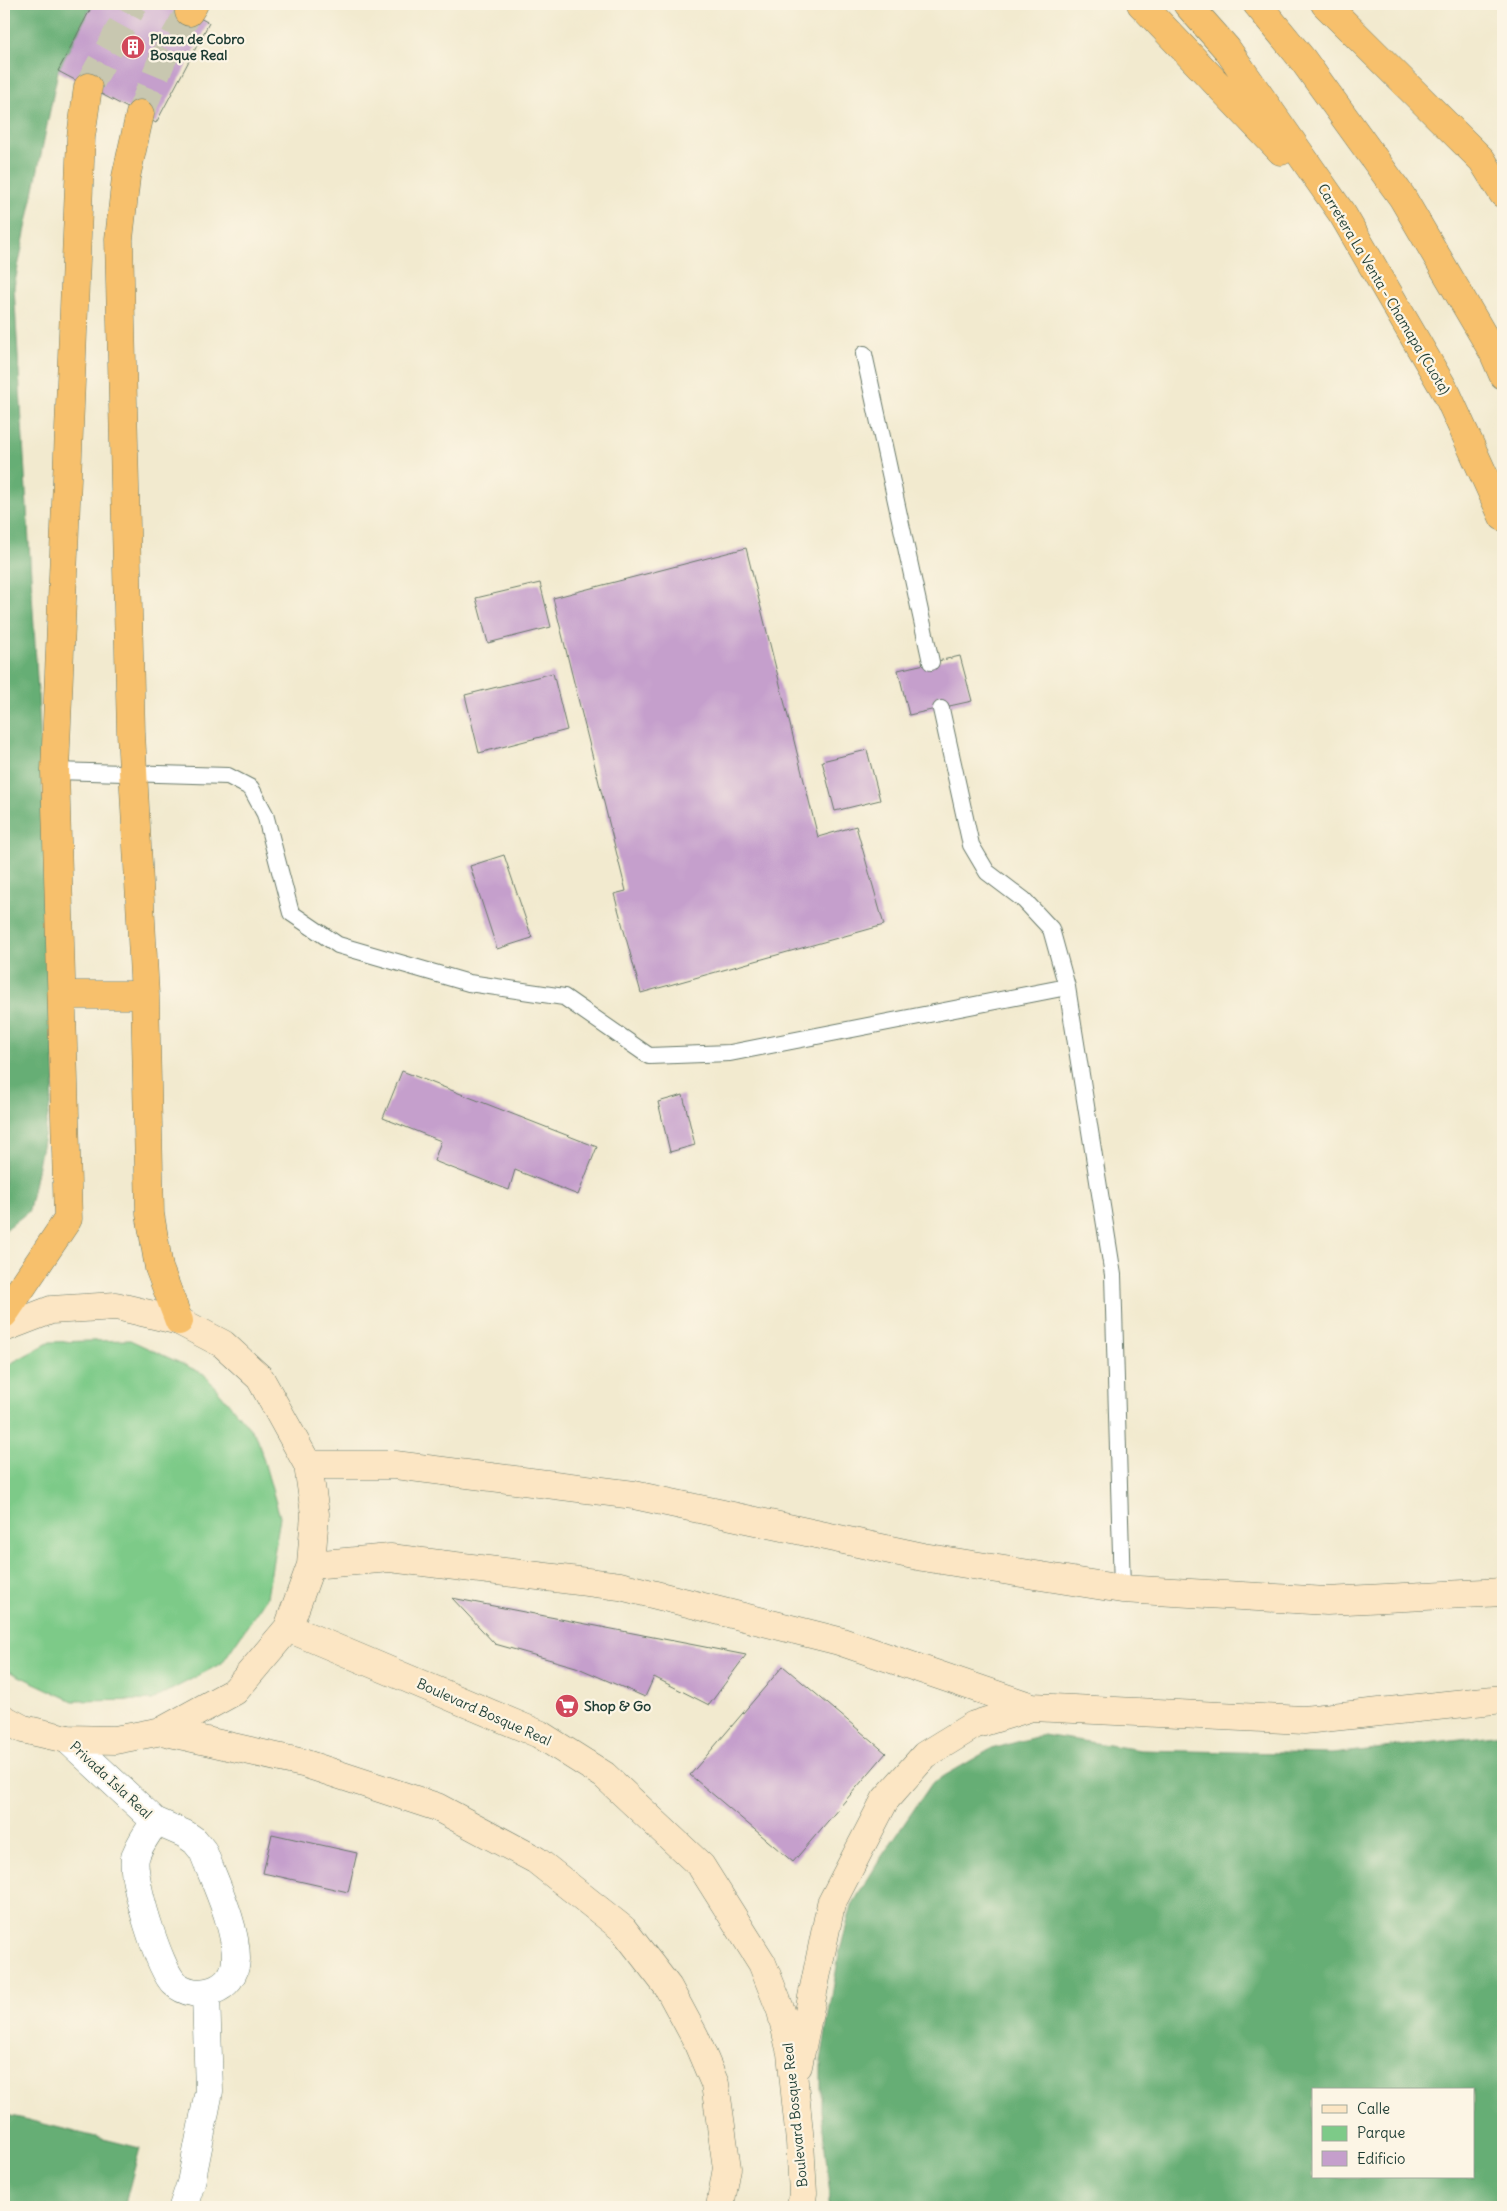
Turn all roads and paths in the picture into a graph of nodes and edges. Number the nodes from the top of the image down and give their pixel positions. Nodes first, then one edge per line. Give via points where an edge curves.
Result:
1 (1141, 4) edge
2 (1187, 4) edge
3 (1257, 4) edge
4 (1325, 4) edge
5 (88, 87) tunnel mouth
6 (140, 114) tunnel mouth
7 (1503, 194) edge
8 (1343, 215) junction
9 (119, 239) junction
10 (76, 243) junction
11 (864, 354) dead end
12 (1503, 375) edge
13 (1503, 517) edge
14 (931, 662) dead end
15 (941, 708) dead end
16 (55, 771) junction
17 (132, 773) junction
18 (1068, 988) junction
19 (62, 994) junction
20 (145, 995) junction
21 (4, 1314) edge
22 (179, 1321) junction
23 (4, 1328) edge
24 (308, 1465) junction
25 (311, 1565) junction
26 (1122, 1589) junction
27 (1503, 1592) edge
28 (288, 1628) junction
29 (1503, 1699) edge
30 (1032, 1707) junction
31 (10, 1727) edge
32 (162, 1731) junction
33 (67, 1739) junction
34 (155, 1821) junction
35 (206, 1993) junction
36 (794, 2085) junction
37 (183, 2207) edge
38 (720, 2207) edge
39 (800, 2207) edge

1 - 8 highway
2 - 8 highway, Carretera La Venta - Chamapa (Cuota) via 1227,49
3 - 12 highway via 1303,60 1402,197 1493,352
4 - 7 highway via 1482,160
5 - 10 highway via 81,137
6 - 9 highway via 126,177
8 - 13 highway, Carretera La Venta - Chamapa (Cuota) via 1447,394
9 - 10 highway
9 - 17 highway
10 - 16 highway
11 - 14 lane
15 - 18 lane via 971,845 987,872 1024,900 1052,928
16 - 17 lane
16 - 19 highway
17 - 18 lane via 228,776 251,788 265,814 291,913 338,945 469,983 564,997 649,1056 730,1053
17 - 20 highway
18 - 26 lane via 1113,1275
19 - 20 highway
19 - 21 highway via 68,1219
20 - 22 highway via 150,1214 159,1268
22 - 23 main road via 116,1306 51,1310
22 - 24 main road via 223,1344 260,1378
24 - 25 main road via 315,1514
24 - 26 main road via 395,1466 634,1495 923,1557
25 - 28 main road
25 - 30 main road via 390,1558 620,1586 839,1641
26 - 27 main road via 1327,1601
28 - 32 main road via 235,1691
28 - 36 main road, Boulevard Bosque Real via 539,1734 604,1775 701,1866 762,1963 781,2011 791,2053
29 - 30 main road via 1304,1720
30 - 36 main road via 974,1725 925,1755 885,1800 831,1904
31 - 33 main road
32 - 33 main road via 115,1740
32 - 38 main road via 303,1763 437,1807 536,1860 623,1929 668,1987 715,2084 727,2168
33 - 34 street, Privada Isla Real
34 - 35 street, Privada Isla Real via 136,1856 134,1868 148,1924 173,1982 194,1993
34 - 35 street, Privada Isla Real via 185,1834 203,1850 233,1933 236,1960 233,1971 227,1982
35 - 37 street via 209,2091 191,2183
36 - 39 main road, Boulevard Bosque Real via 803,2193

